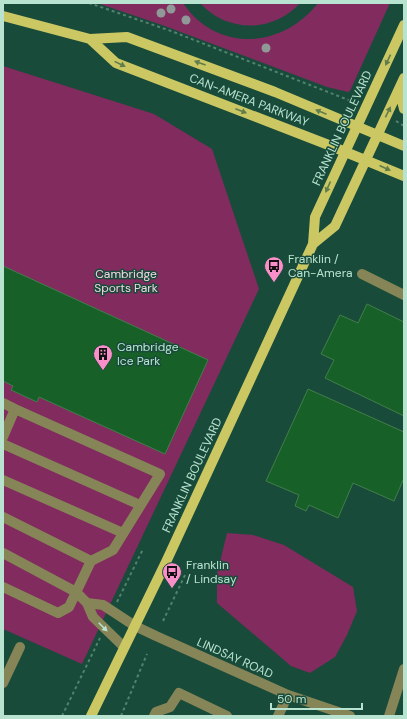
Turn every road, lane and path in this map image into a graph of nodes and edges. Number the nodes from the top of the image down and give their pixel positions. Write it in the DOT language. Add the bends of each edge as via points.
graph roads {
  1 [pos="89,3"];
  2 [pos="3,16"];
  3 [pos="404,25"];
  4 [pos="90,39"];
  5 [pos="404,78"];
  6 [pos="399,89"];
  7 [pos="351,101"];
  8 [pos="404,109"];
  9 [pos="394,120"];
  10 [pos="357,126"];
  11 [pos="404,126"];
  12 [pos="378,135"];
  13 [pos="404,146"];
  14 [pos="345,152"];
  15 [pos="366,160"];
  16 [pos="404,176"];
  17 [pos="313,244"];
  18 [pos="362,274"];
  19 [pos="404,295"];
  20 [pos="3,403"];
  21 [pos="15,409"];
  22 [pos="3,437"];
  23 [pos="3,444"];
  24 [pos="3,480"];
  25 [pos="140,505"];
  26 [pos="3,517"];
  27 [pos="123,532"];
  28 [pos="3,553"];
  29 [pos="90,561"];
  30 [pos="186,573"];
  31 [pos="3,587"];
  32 [pos="76,592"];
  33 [pos="87,603"];
  34 [pos="163,621"];
  35 [pos="135,626"];
  36 [pos="20,647"];
  37 [pos="124,647"];
  38 [pos="147,654"];
  39 [pos="404,669"];
  40 [pos="3,683"];
  41 [pos="288,695"];
  42 [pos="91,716"];
  43 [pos="121,716"];
  44 [pos="154,716"];
  45 [pos="227,716"];
  46 [pos="278,716"];
  47 [pos="350,716"];
  48 [pos="388,716"];
  1 -- 7 [label="path" via="171,30"];
  2 -- 4 [label="main road, CAN-AMERA PARKWAY"];
  3 -- 10 [label="main road, FRANKLIN BOULEVARD, one-way"];
  10 -- 4 [label="main road, CAN-AMERA PARKWAY, one-way" via="213,68 127,37"];
  4 -- 14 [label="main road, CAN-AMERA PARKWAY, one-way" via="116,63"];
  5 -- 6 [label="main road, FRANKLIN BOULEVARD"];
  6 -- 8 [label="main road"];
  12 -- 6 [label="main road, FRANKLIN BOULEVARD, one-way"];
  9 -- 11 [label="path"];
  10 -- 12 [label="main road, CAN-AMERA PARKWAY"];
  10 -- 14 [label="main road, FRANKLIN BOULEVARD"];
  12 -- 13 [label="main road, CAN-AMERA PARKWAY"];
  12 -- 15 [label="main road, FRANKLIN BOULEVARD"];
  14 -- 15 [label="main road, CAN-AMERA PARKWAY"];
  14 -- 17 [label="main road, FRANKLIN BOULEVARD, one-way" via="315,217"];
  15 -- 16 [label="main road, CAN-AMERA PARKWAY, one-way"];
  15 -- 17 [label="main road, FRANKLIN BOULEVARD" via="336,226"];
  17 -- 35 [label="main road, FRANKLIN BOULEVARD"];
  18 -- 19 [label="street"];
  20 -- 21 [label="street"];
  21 -- 22 [label="street"];
  21 -- 25 [label="street" via="160,474"];
  23 -- 25 [label="street"];
  24 -- 27 [label="street"];
  25 -- 27 [label="street"];
  26 -- 29 [label="street"];
  27 -- 29 [label="street" via="113,550"];
  28 -- 32 [label="street"];
  29 -- 32 [label="street"];
  30 -- 34 [label="path"];
  31 -- 32 [label="street" via="58,613 69,607"];
  32 -- 33 [label="street"];
  33 -- 35 [label="street, LINDSAY ROAD" via="103,605"];
  33 -- 37 [label="street, one-way" via="93,617"];
  35 -- 37 [label="main road, FRANKLIN BOULEVARD"];
  35 -- 41 [label="street, LINDSAY ROAD"];
  36 -- 40 [label="street"];
  37 -- 42 [label="main road, FRANKLIN BOULEVARD"];
  38 -- 43 [label="path"];
  39 -- 48 [label="street"];
  41 -- 46 [label="street"];
  41 -- 47 [label="street, LINDSAY ROAD"];
  44 -- 45 [label="street" via="156,712 170,707 179,692"];
}
